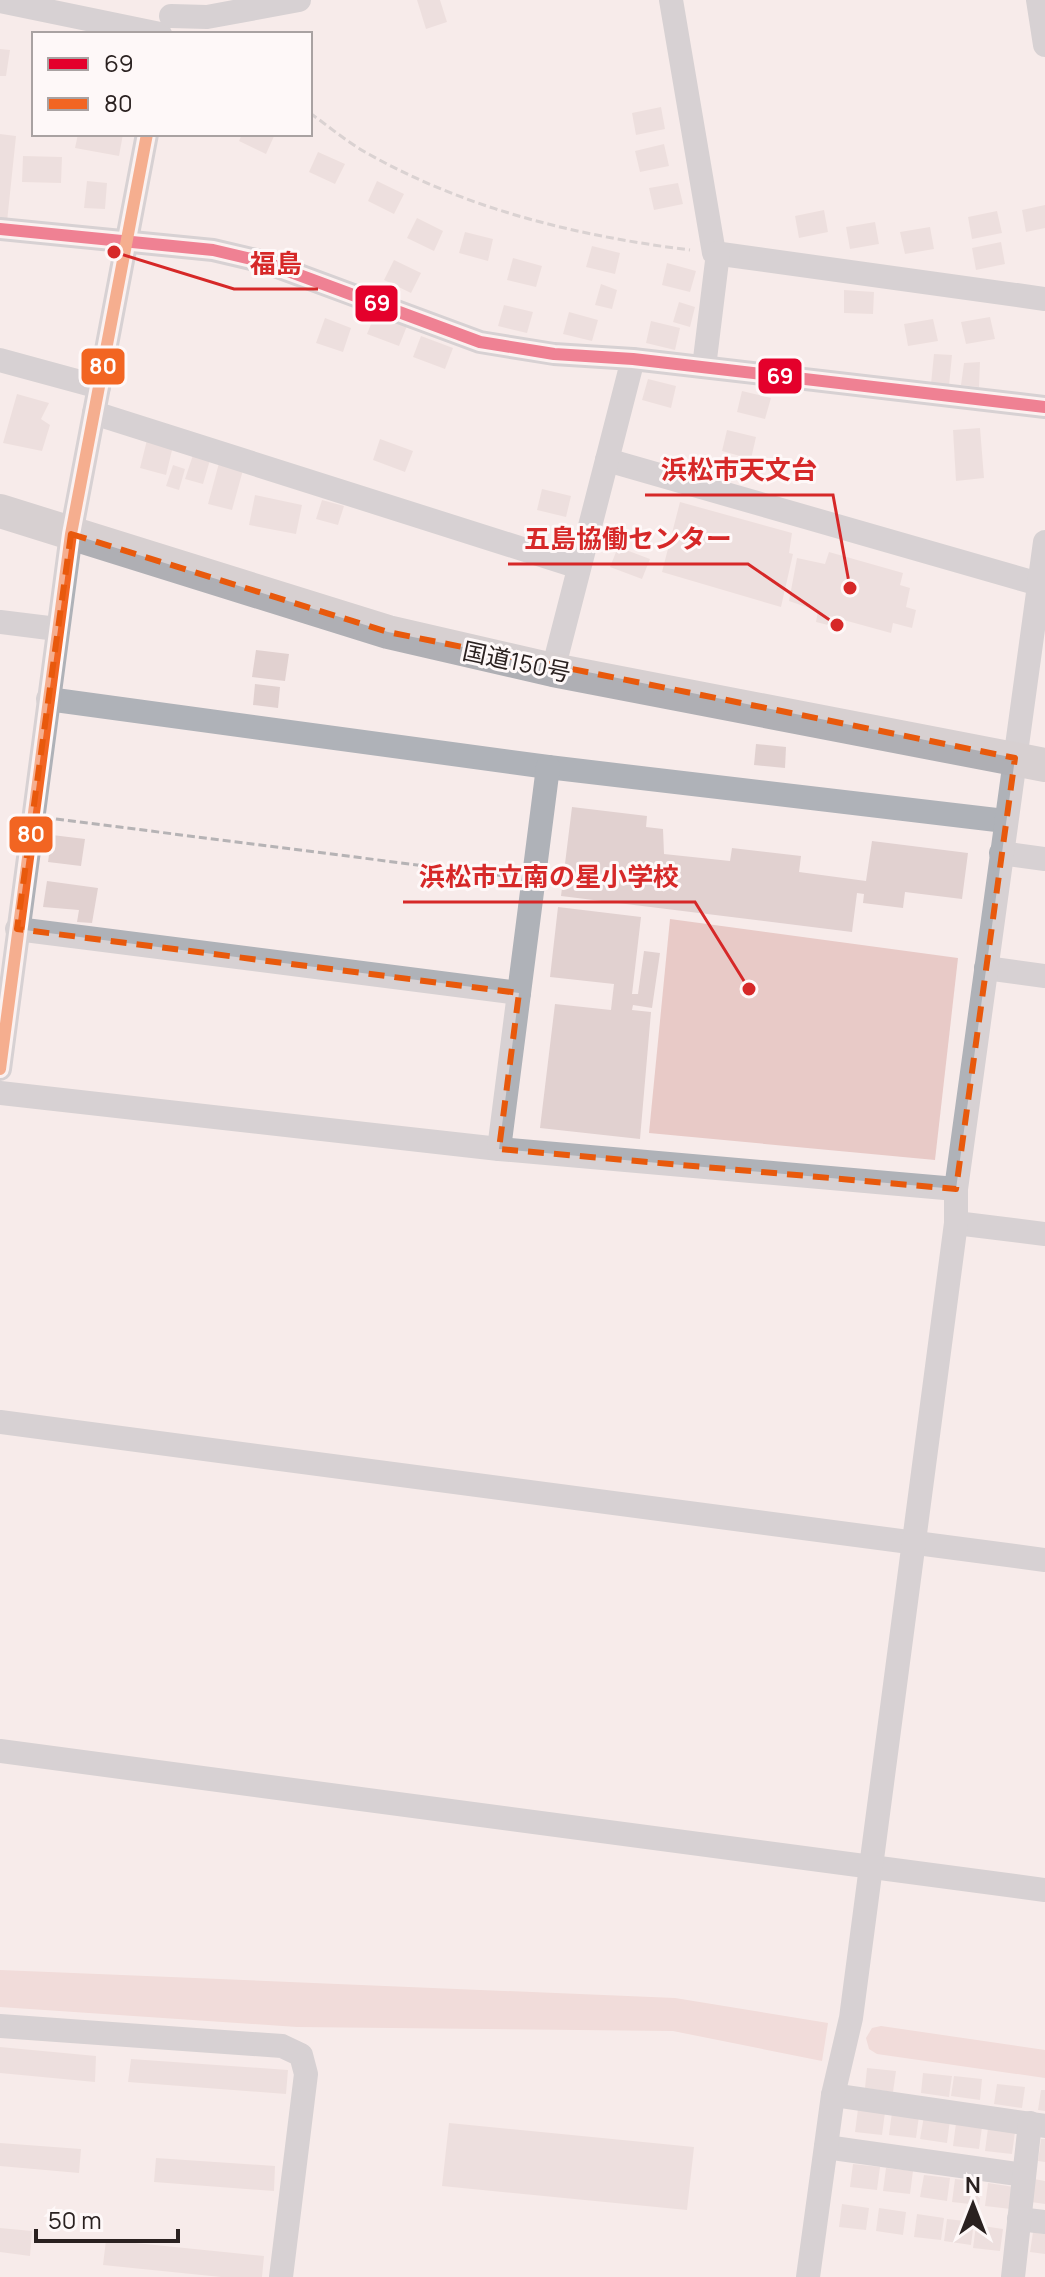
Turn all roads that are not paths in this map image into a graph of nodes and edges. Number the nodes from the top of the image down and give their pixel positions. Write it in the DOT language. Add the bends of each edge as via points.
graph roads {
  1 [pos="299,0"];
  2 [pos="671,0"];
  3 [pos="1038,0"];
  4 [pos="0,1"];
  5 [pos="168,21"];
  6 [pos="1045,45"];
  7 [pos="147,136"];
  8 [pos="0,229"];
  9 [pos="127,242"];
  10 [pos="716,253"];
  11 [pos="1045,299"];
  12 [pos="633,359"];
  13 [pos="0,360"];
  14 [pos="704,367"];
  15 [pos="99,387"];
  16 [pos="1045,407"];
  17 [pos="94,413"];
  18 [pos="607,460"];
  19 [pos="0,511"];
  20 [pos="71,534"];
  21 [pos="1045,542"];
  22 [pos="579,567"];
  23 [pos="1039,584"];
  24 [pos="0,622"];
  25 [pos="57,629"];
  26 [pos="553,670"];
  27 [pos="48,699"];
  28 [pos="1030,762"];
  29 [pos="548,767"];
  30 [pos="1005,821"];
  31 [pos="1001,853"];
  32 [pos="1045,859"];
  33 [pos="17,929"];
  34 [pos="7,953"];
  35 [pos="986,968"];
  36 [pos="1045,976"];
  37 [pos="519,993"];
  38 [pos="0,1069"];
  39 [pos="0,1093"];
  40 [pos="499,1149"];
  41 [pos="956,1189"];
  42 [pos="956,1223"];
  43 [pos="1045,1234"];
  44 [pos="0,1422"];
  45 [pos="911,1542"];
  46 [pos="1045,1560"];
  47 [pos="0,1751"];
  48 [pos="869,1867"];
  49 [pos="1045,1890"];
  50 [pos="0,2026"];
  51 [pos="833,2095"];
  52 [pos="1038,2124"];
  53 [pos="826,2147"];
  54 [pos="1024,2175"];
  55 [pos="1019,2219"];
  56 [pos="1045,2222"];
  57 [pos="281,2277"];
  58 [pos="808,2277"];
  59 [pos="1013,2277"];
  1 -- 5 [label="street"];
  2 -- 10 [label="street"];
  3 -- 6 [label="street"];
  4 -- 5 [label="street"];
  7 -- 9 [label="street"];
  8 -- 9 [label="street"];
  9 -- 12 [label="street" via="213,250 264,262 480,342"];
  9 -- 15 [label="street"];
  10 -- 11 [label="street"];
  10 -- 14 [label="street"];
  12 -- 14 [label="street"];
  12 -- 18 [label="street"];
  13 -- 15 [label="street"];
  14 -- 16 [label="street"];
  15 -- 17 [label="street"];
  17 -- 20 [label="street"];
  17 -- 22 [label="street"];
  18 -- 22 [label="street"];
  18 -- 23 [label="street"];
  19 -- 20 [label="highway, 国道150号"];
  20 -- 25 [label="street"];
  20 -- 26 [label="highway, 国道150号" via="388,632"];
  21 -- 23 [label="street"];
  22 -- 26 [label="street"];
  23 -- 28 [label="street"];
  24 -- 25 [label="street"];
  25 -- 27 [label="street"];
  26 -- 28 [label="highway, 国道150号"];
  27 -- 29 [label="street"];
  27 -- 33 [label="street"];
  28 -- 30 [label="street"];
  29 -- 30 [label="street"];
  29 -- 37 [label="street"];
  30 -- 31 [label="street"];
  31 -- 32 [label="street"];
  31 -- 35 [label="street"];
  33 -- 34 [label="street"];
  33 -- 37 [label="street"];
  34 -- 38 [label="street"];
  35 -- 36 [label="street"];
  35 -- 41 [label="street"];
  37 -- 40 [label="street"];
  39 -- 40 [label="street"];
  40 -- 41 [label="street"];
  41 -- 42 [label="street"];
  42 -- 43 [label="street"];
  42 -- 45 [label="street"];
  44 -- 45 [label="street"];
  45 -- 46 [label="street"];
  45 -- 48 [label="street"];
  47 -- 48 [label="street"];
  48 -- 49 [label="street"];
  48 -- 51 [label="street" via="851,2018"];
  50 -- 57 [label="street" via="282,2046 301,2055 306,2074"];
  51 -- 52 [label="street"];
  51 -- 53 [label="street"];
  52 -- 54 [label="street"];
  53 -- 54 [label="street"];
  53 -- 58 [label="street"];
  54 -- 55 [label="street"];
  55 -- 56 [label="street"];
  55 -- 59 [label="street"];
}
